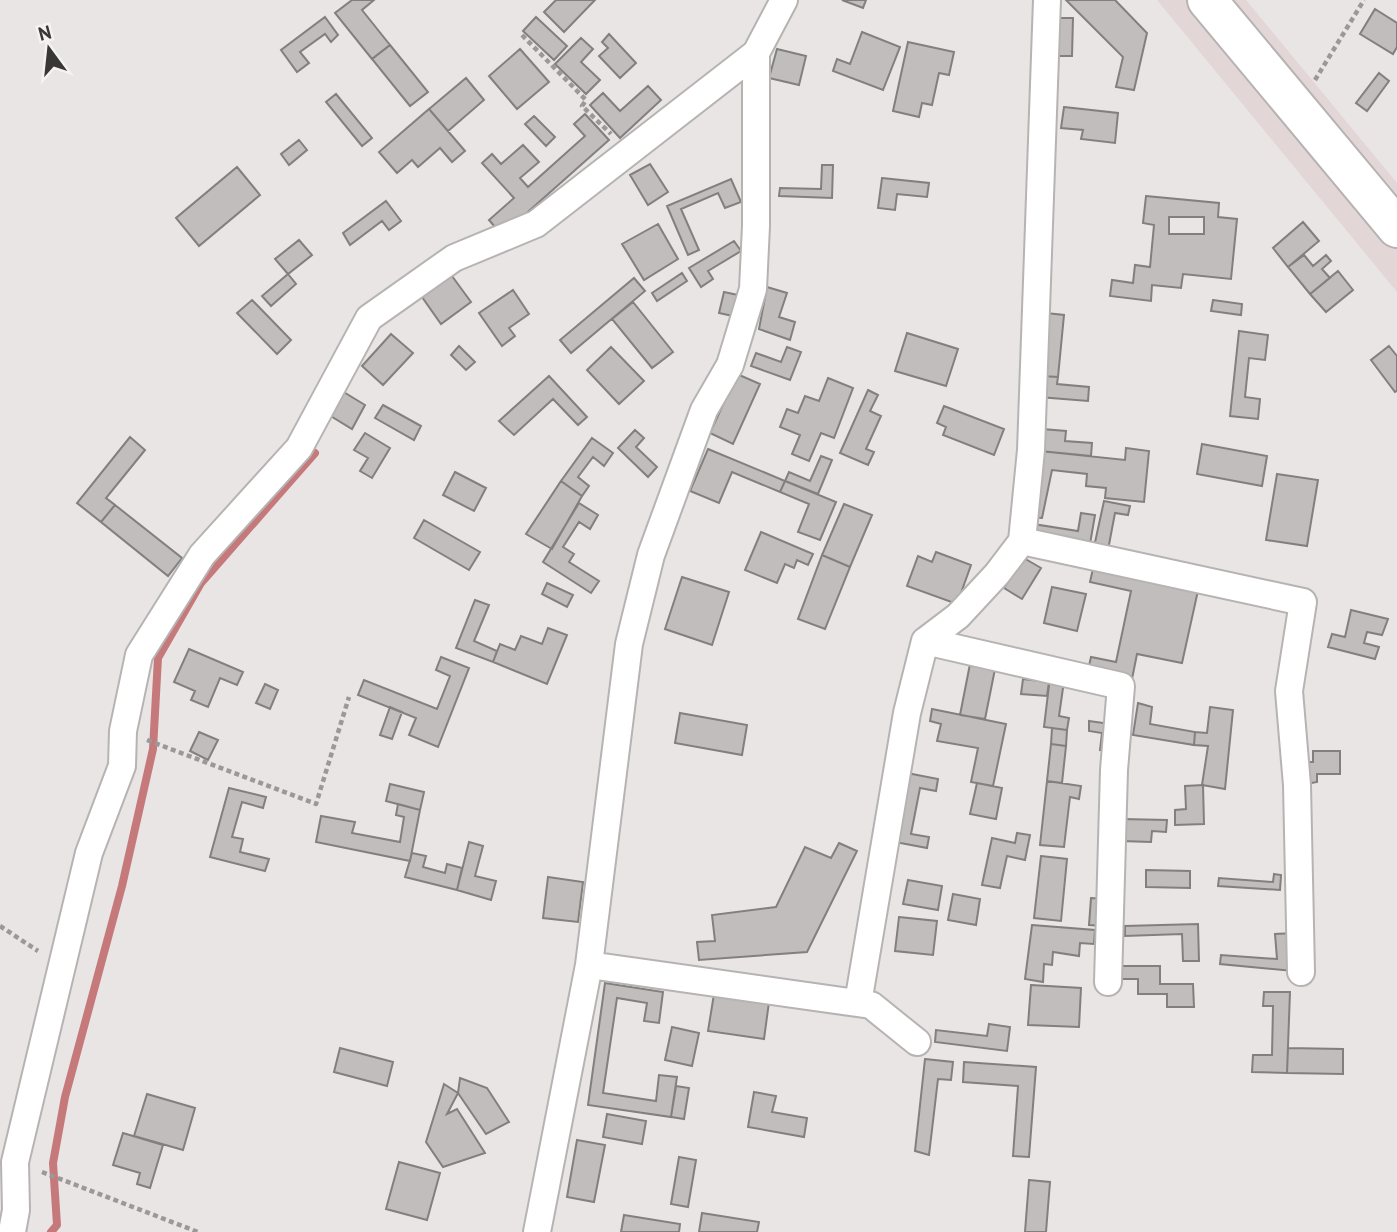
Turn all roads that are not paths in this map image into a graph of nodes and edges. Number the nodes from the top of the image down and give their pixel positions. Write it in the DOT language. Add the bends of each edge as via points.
graph roads {
  1 [pos="784,0"];
  2 [pos="1047,0"];
  3 [pos="1207,0"];
  4 [pos="756,53"];
  5 [pos="1397,228"];
  6 [pos="1022,541"];
  7 [pos="925,641"];
  8 [pos="589,965"];
  9 [pos="1301,972"];
  10 [pos="1108,982"];
  11 [pos="858,1003"];
  12 [pos="917,1042"];
  13 [pos="12,1232"];
  14 [pos="537,1232"];
  1 -- 4 [label="street"];
  2 -- 6 [label="street" via="1031,450"];
  3 -- 5 [label="highway"];
  4 -- 8 [label="street" via="752,289 730,365 704,411 651,555 629,644"];
  4 -- 13 [label="street" via="536,223 454,258 369,318 299,448 202,555 139,655 123,732 122,766 89,853 15,1162"];
  6 -- 7 [label="street" via="958,616"];
  6 -- 9 [label="street" via="1303,602 1289,691 1297,785"];
  7 -- 10 [label="street" via="1121,686"];
  7 -- 11 [label="street" via="907,713"];
  8 -- 11 [label="street"];
  8 -- 14 [label="street"];
  11 -- 12 [label="street" via="871,1005"];
}
